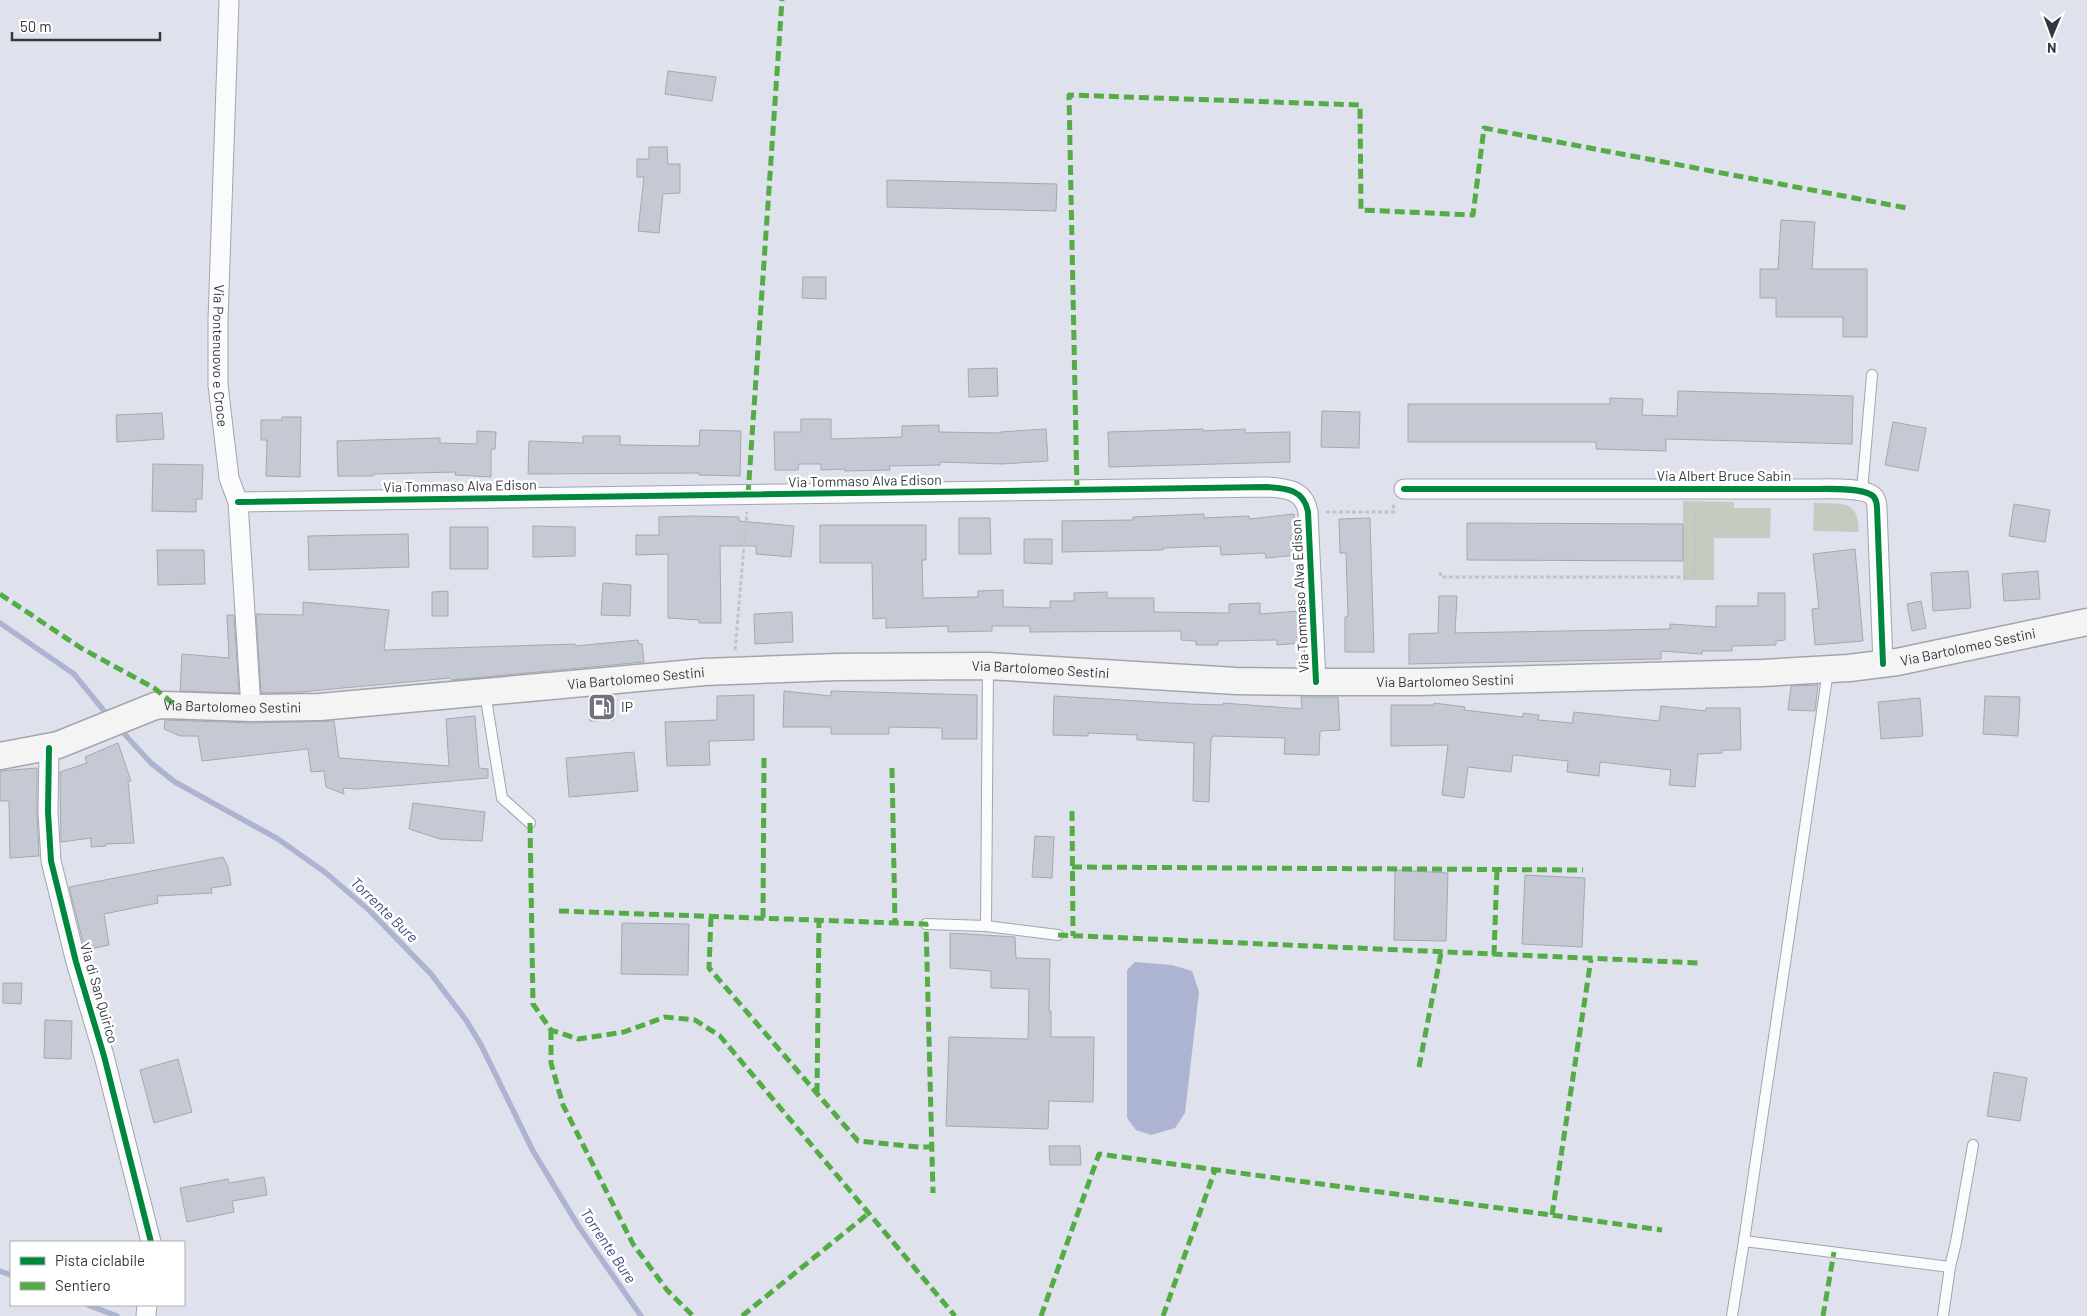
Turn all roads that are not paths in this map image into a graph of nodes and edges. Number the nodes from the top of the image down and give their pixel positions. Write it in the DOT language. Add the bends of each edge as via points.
graph roads {
  1 [pos="229,0"];
  2 [pos="1872,375"];
  3 [pos="1404,488"];
  4 [pos="1862,491"];
  5 [pos="238,502"];
  6 [pos="2087,622"];
  7 [pos="1883,664"];
  8 [pos="988,666"];
  9 [pos="1828,670"];
  10 [pos="1316,682"];
  11 [pos="485,692"];
  12 [pos="252,708"];
  13 [pos="48,748"];
  14 [pos="0,756"];
  15 [pos="530,824"];
  16 [pos="926,924"];
  17 [pos="986,926"];
  18 [pos="1058,935"];
  19 [pos="1973,1145"];
  20 [pos="151,1241"];
  21 [pos="1744,1241"];
  22 [pos="1950,1267"];
  23 [pos="1732,1316"];
  24 [pos="1943,1316"];
  1 -- 5 [label="street, Via Pontenuovo e Croce" via="218,385 229,478"];
  2 -- 4 [label="lane"];
  3 -- 4 [label="street, Via Albert Bruce Sabin"];
  4 -- 7 [label="street" via="1874,496 1877,508"];
  5 -- 10 [label="street, Via Tommaso Alva Edison" via="1277,488 1301,495 1308,512"];
  5 -- 12 [label="street, Via Pontenuovo e Croce"];
  6 -- 7 [label="main road, Via Bartolomeo Sestini"];
  7 -- 9 [label="main road, Via Bartolomeo Sestini"];
  8 -- 10 [label="main road, Via Bartolomeo Sestini" via="1236,681"];
  8 -- 11 [label="main road, Via Bartolomeo Sestini" via="733,671"];
  8 -- 17 [label="lane"];
  9 -- 10 [label="main road, Via Bartolomeo Sestini"];
  9 -- 21 [label="lane"];
  11 -- 12 [label="main road, Via Bartolomeo Sestini" via="339,706"];
  11 -- 15 [label="lane" via="502,798"];
  12 -- 13 [label="main road, Via Bartolomeo Sestini" via="155,706"];
  13 -- 14 [label="main road, Via Bartolomeo Sestini"];
  13 -- 20 [label="street, Via di San Quirico" via="51,861"];
  16 -- 17 [label="lane"];
  17 -- 18 [label="lane"];
  19 -- 22 [label="lane"];
  21 -- 22 [label="lane"];
  21 -- 23 [label="lane"];
  22 -- 24 [label="lane"];
}
